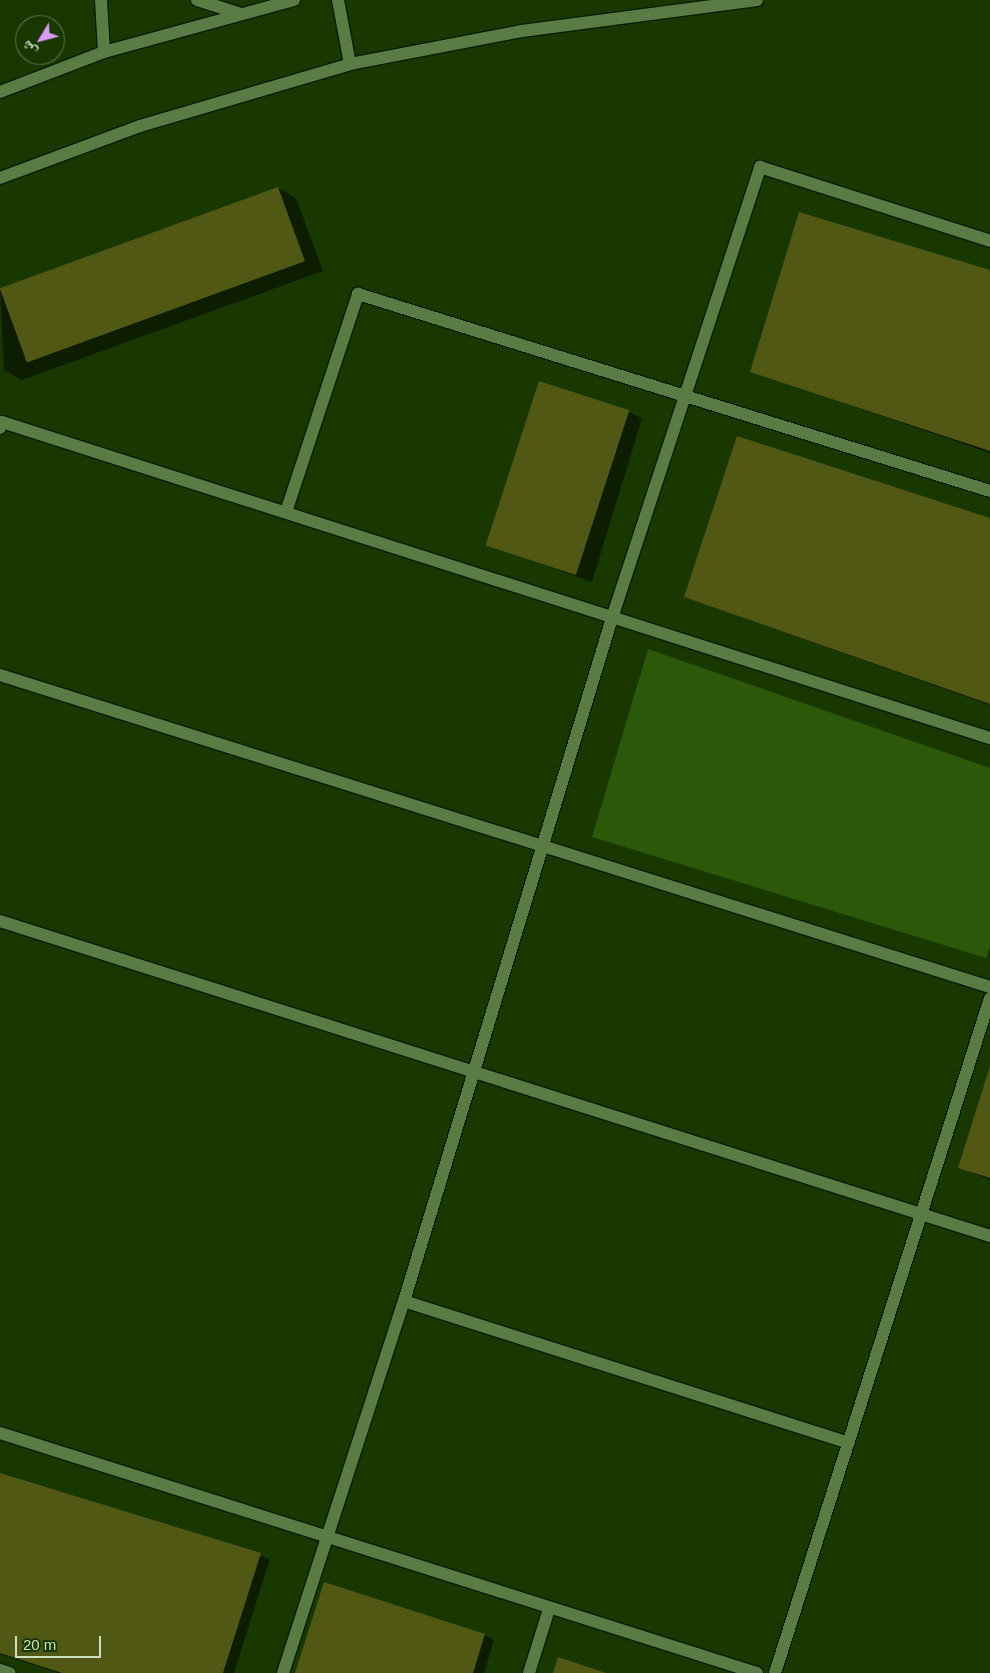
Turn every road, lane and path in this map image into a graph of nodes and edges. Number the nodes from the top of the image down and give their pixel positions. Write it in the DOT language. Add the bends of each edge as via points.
graph roads {
  1 [pos="101,0"];
  2 [pos="197,0"];
  3 [pos="294,0"];
  4 [pos="338,0"];
  5 [pos="756,0"];
  6 [pos="238,14"];
  7 [pos="104,52"];
  8 [pos="350,64"];
  9 [pos="0,92"];
  10 [pos="0,178"];
  11 [pos="990,241"];
  12 [pos="688,393"];
  13 [pos="0,428"];
  14 [pos="990,491"];
  15 [pos="286,512"];
  16 [pos="612,618"];
  17 [pos="0,675"];
  18 [pos="990,738"];
  19 [pos="544,844"];
  20 [pos="0,921"];
  21 [pos="990,987"];
  22 [pos="990,998"];
  23 [pos="474,1071"];
  24 [pos="923,1213"];
  25 [pos="990,1236"];
  26 [pos="404,1301"];
  27 [pos="0,1433"];
  28 [pos="849,1443"];
  29 [pos="325,1535"];
  30 [pos="549,1609"];
  31 [pos="0,1670"];
  32 [pos="10,1673"];
  33 [pos="283,1673"];
  34 [pos="529,1673"];
  35 [pos="757,1673"];
  36 [pos="775,1673"];
  1 -- 7 [label="street"];
  2 -- 6 [label="street"];
  3 -- 6 [label="street"];
  4 -- 8 [label="street"];
  5 -- 8 [label="street" via="522,32"];
  6 -- 7 [label="street"];
  7 -- 9 [label="street"];
  8 -- 10 [label="street" via="140,126"];
  11 -- 12 [label="street" via="760,167"];
  12 -- 14 [label="street"];
  12 -- 15 [label="street" via="358,294"];
  12 -- 16 [label="street"];
  13 -- 15 [label="street" via="2,422"];
  15 -- 16 [label="street"];
  16 -- 18 [label="street"];
  16 -- 19 [label="street"];
  17 -- 19 [label="street"];
  19 -- 21 [label="street"];
  19 -- 23 [label="street"];
  20 -- 23 [label="street"];
  22 -- 24 [label="street"];
  23 -- 24 [label="street"];
  23 -- 26 [label="street"];
  24 -- 25 [label="street"];
  24 -- 28 [label="street"];
  26 -- 28 [label="street"];
  26 -- 29 [label="street"];
  27 -- 29 [label="street"];
  28 -- 36 [label="street"];
  29 -- 30 [label="street"];
  29 -- 33 [label="street"];
  30 -- 34 [label="street"];
  30 -- 35 [label="street"];
  31 -- 32 [label="street"];
}
